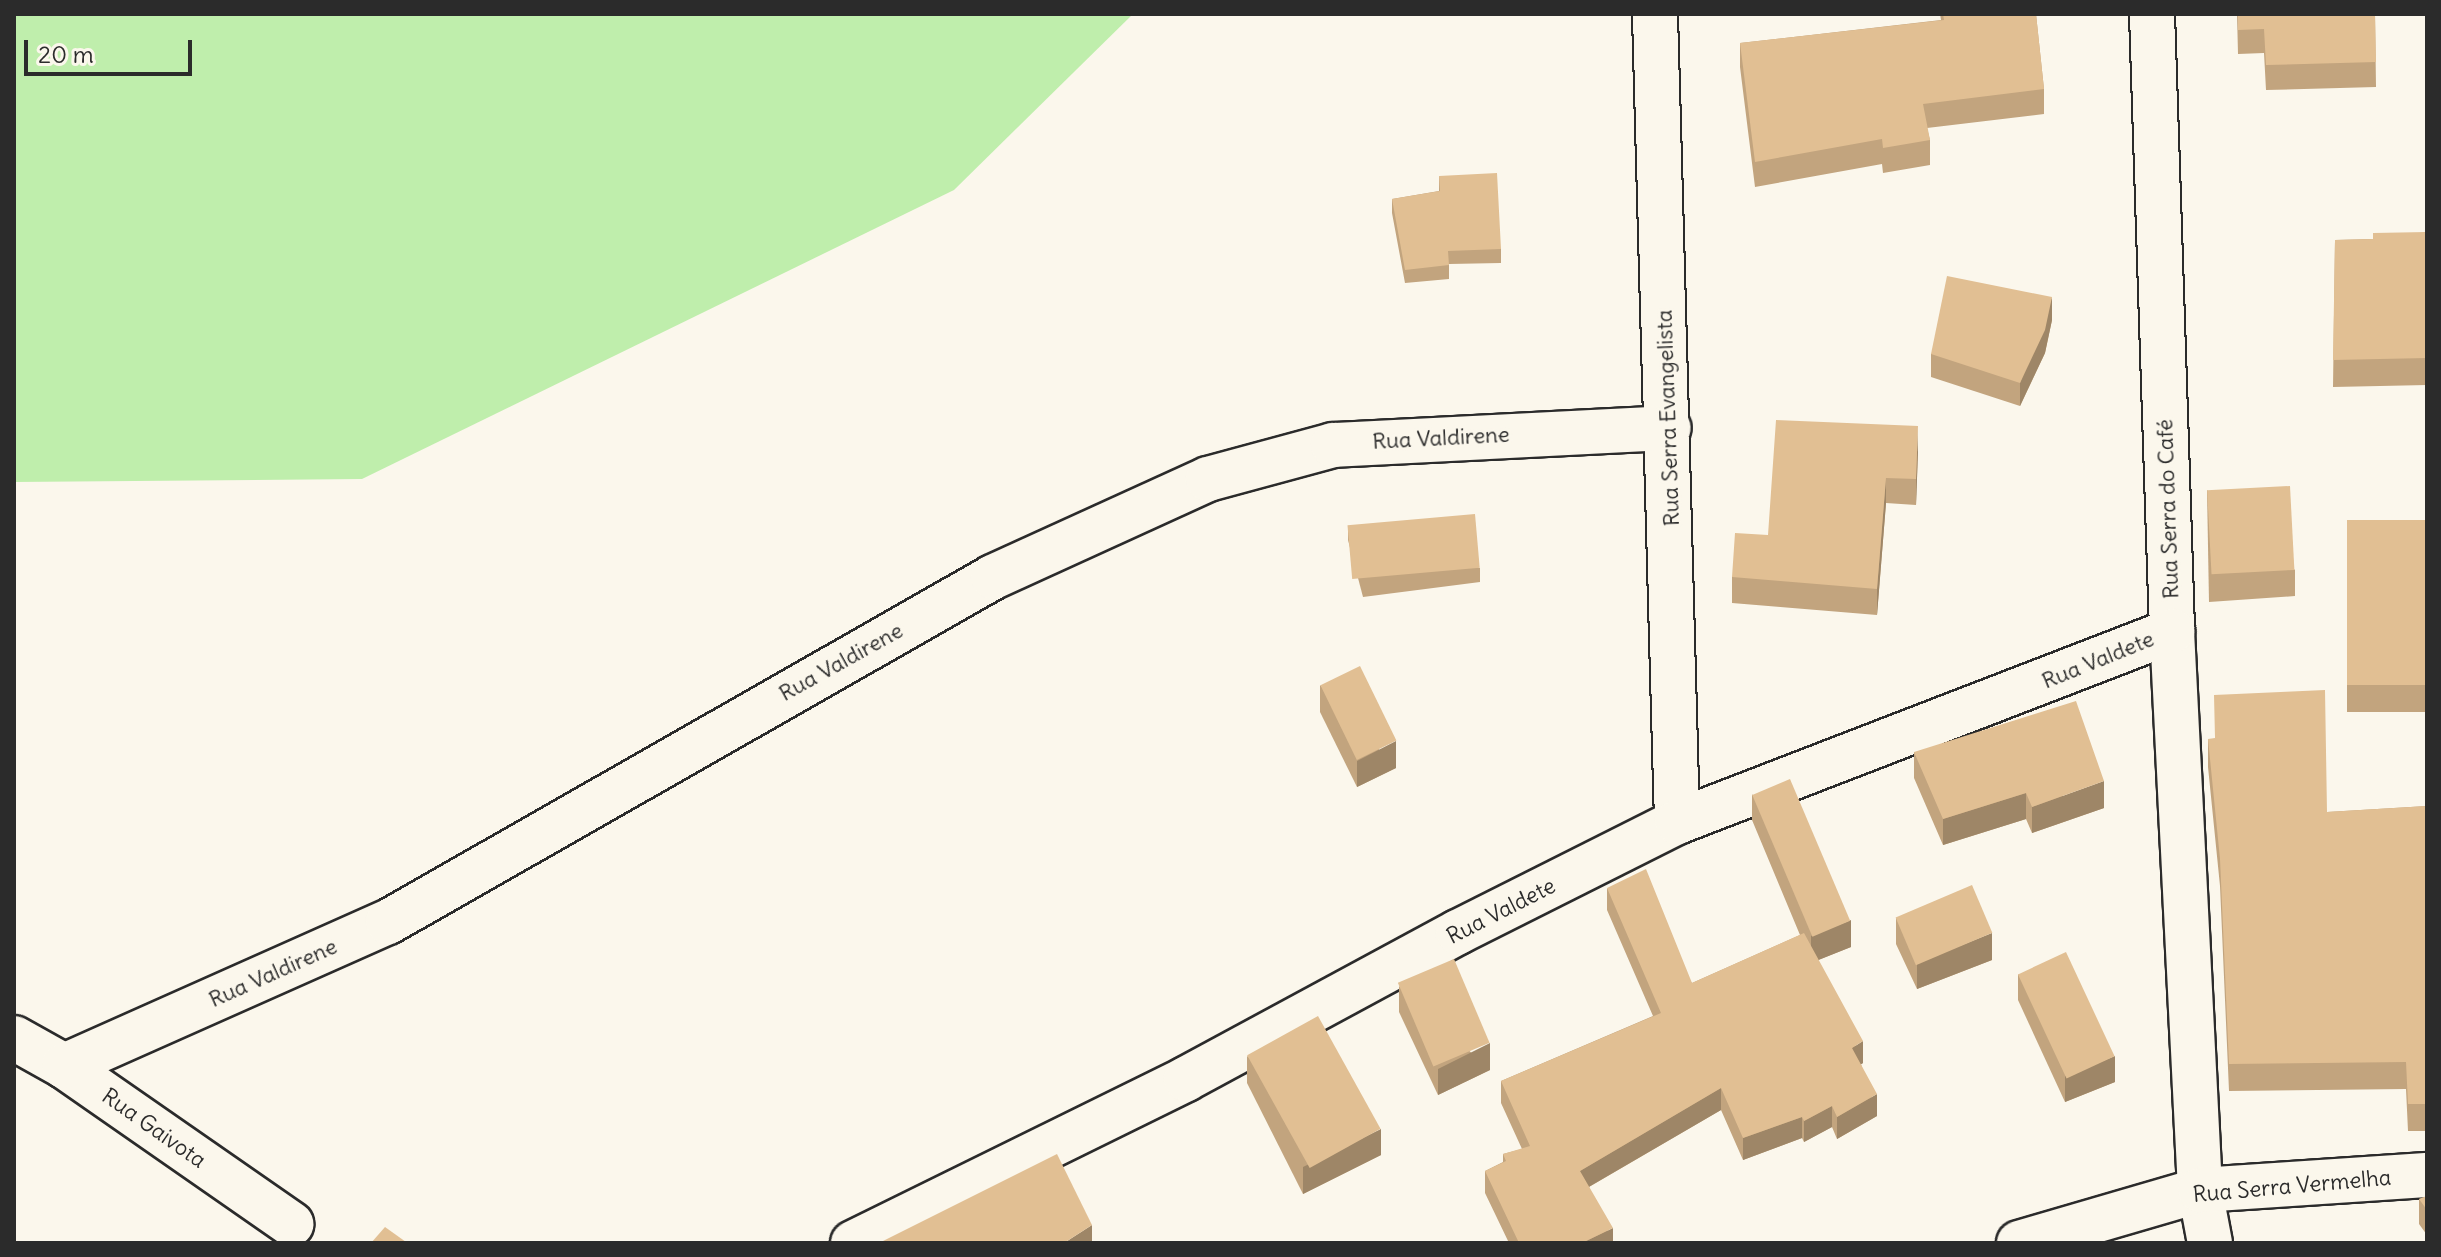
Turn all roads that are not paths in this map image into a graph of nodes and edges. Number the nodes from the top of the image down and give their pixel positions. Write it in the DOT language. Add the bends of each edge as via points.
graph roads {
  1 [pos="1655,14"];
  2 [pos="2152,14"];
  3 [pos="1669,428"];
  4 [pos="2172,631"];
  5 [pos="1677,822"];
  6 [pos="14,1038"];
  7 [pos="64,1066"];
  8 [pos="2427,1175"];
  9 [pos="2200,1190"];
  10 [pos="291,1224"];
  11 [pos="853,1243"];
  12 [pos="2019,1243"];
  13 [pos="2210,1243"];
  1 -- 3 [label="street, Rua Serra Evangelista"];
  2 -- 4 [label="street, Rua Serra do Café"];
  3 -- 5 [label="street, Rua Serra Evangelista"];
  3 -- 7 [label="street, Rua Valdirene" via="1333,445 1208,479 993,577 388,922"];
  4 -- 5 [label="street, Rua Valdete"];
  4 -- 9 [label="street, Rua Serra do Café"];
  5 -- 11 [label="street, Rua Valdete" via="1458,932 1186,1079"];
  6 -- 7 [label="street, Rua Gaivota"];
  7 -- 10 [label="street, Rua Gaivota"];
  8 -- 9 [label="street, Rua Serra Vermelha"];
  9 -- 12 [label="street, Rua Serra Vermelha"];
  9 -- 13 [label="street, Rua Serra do Café"];
}
